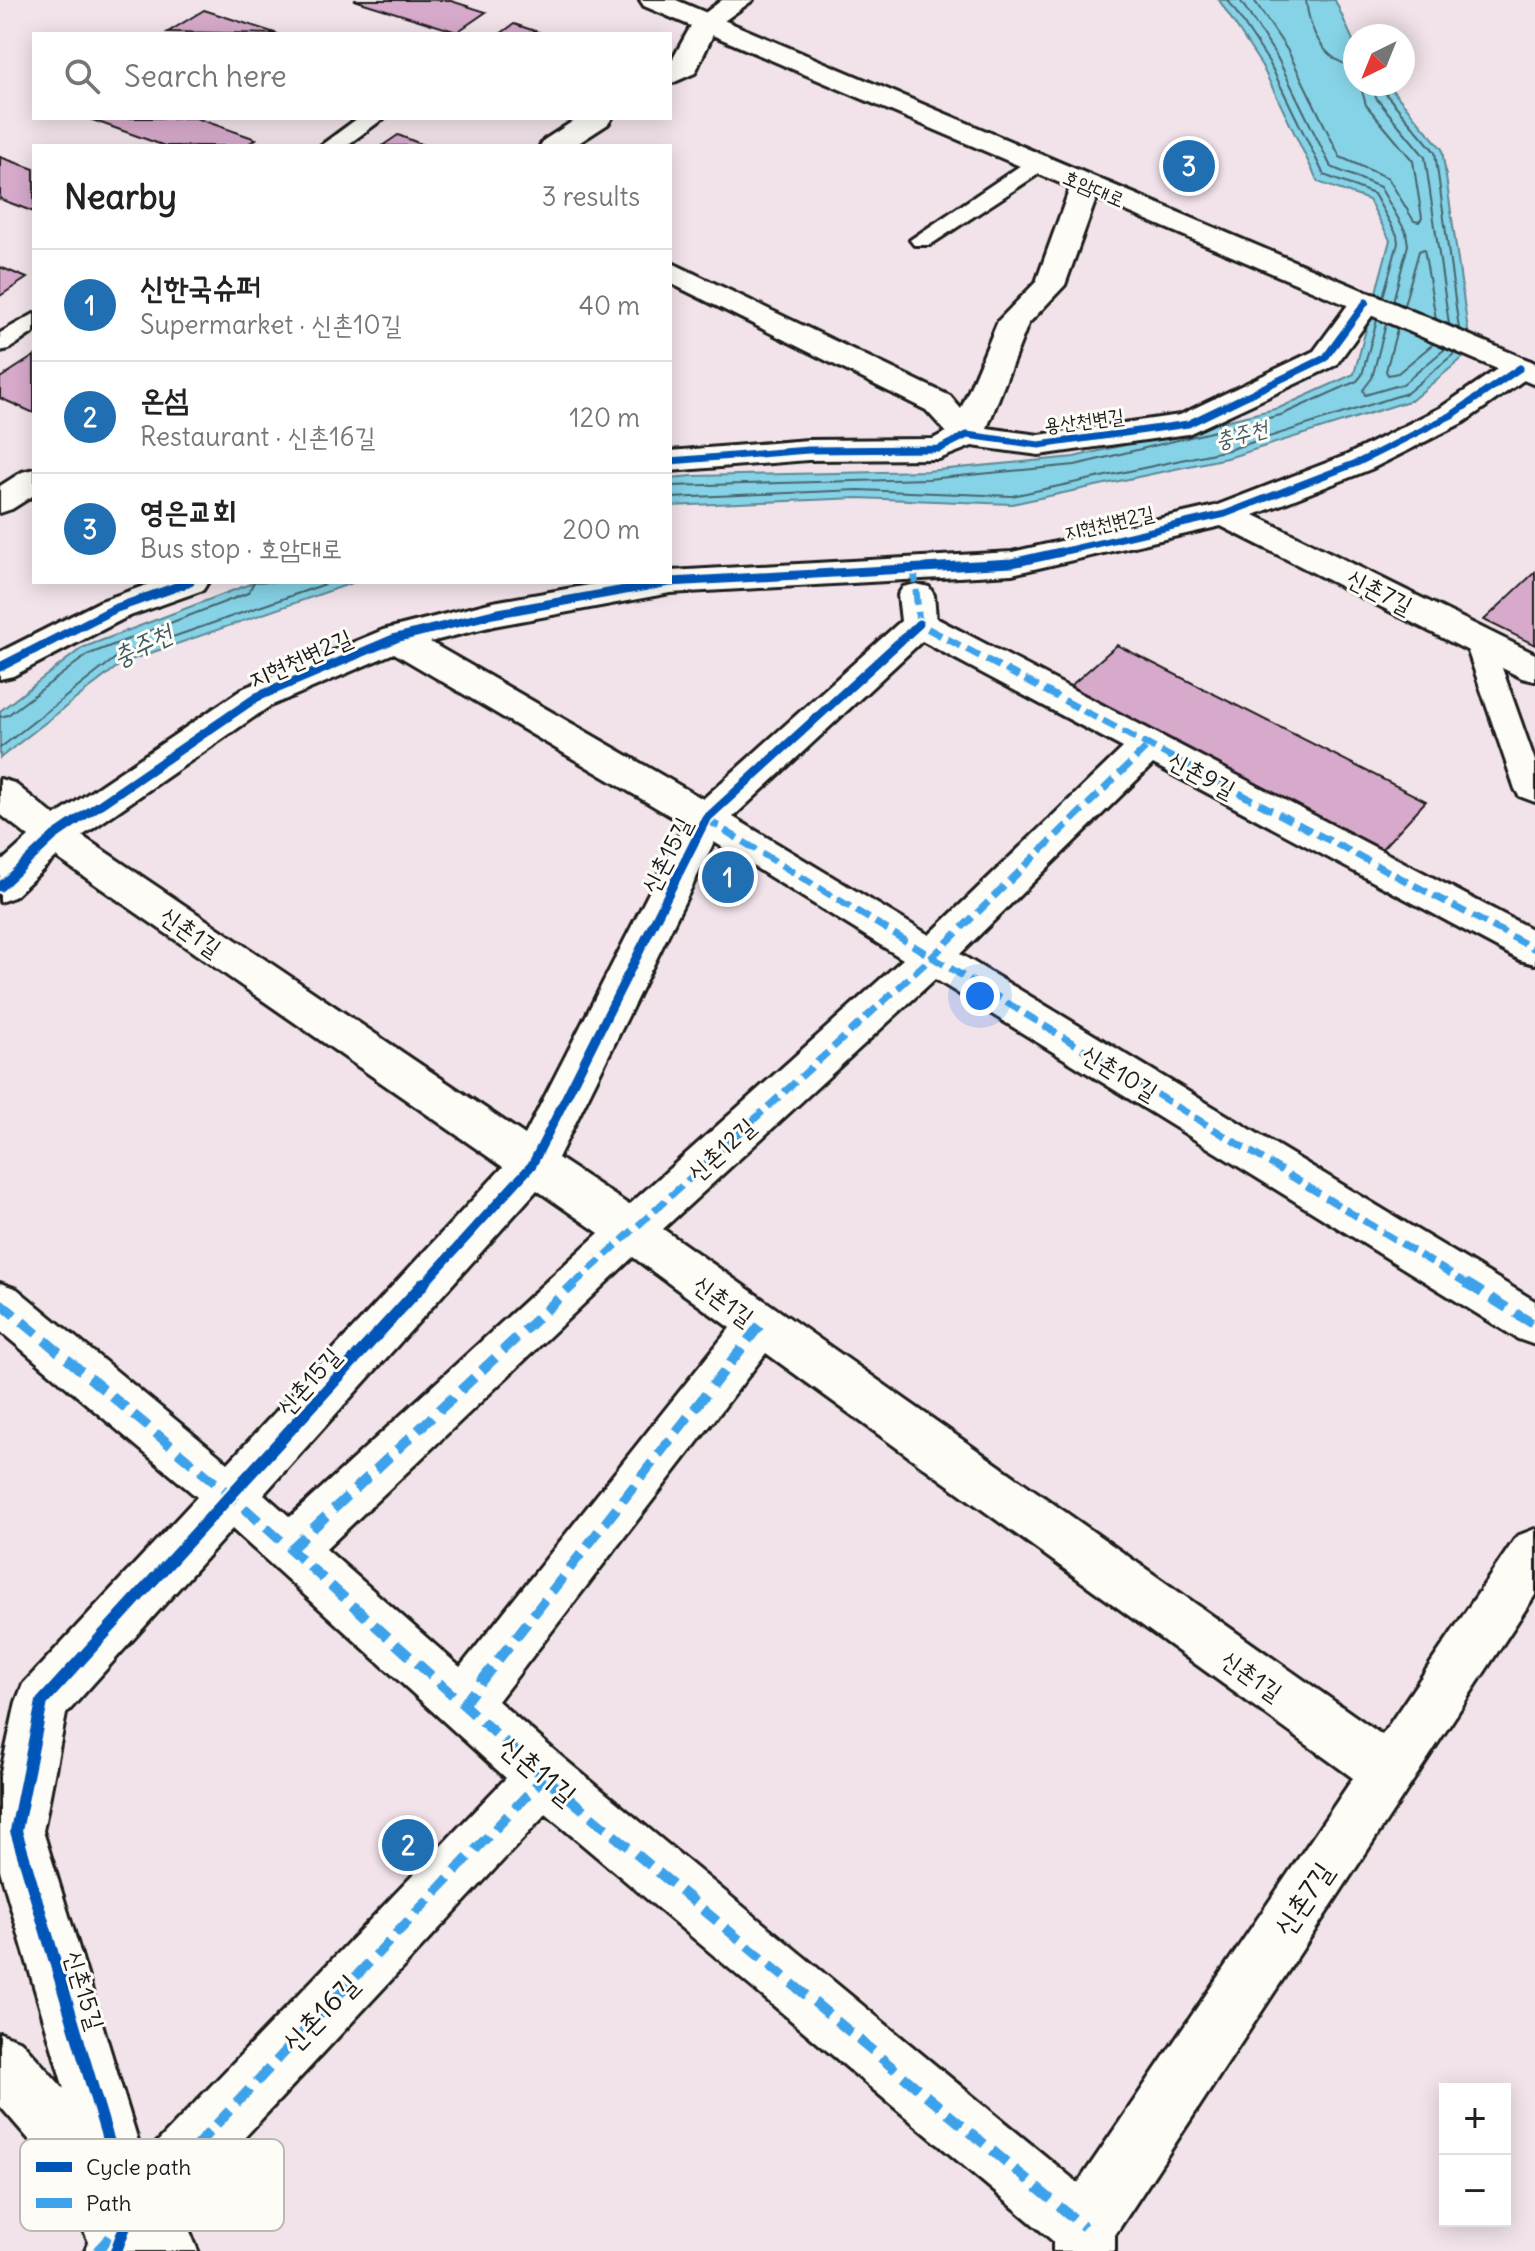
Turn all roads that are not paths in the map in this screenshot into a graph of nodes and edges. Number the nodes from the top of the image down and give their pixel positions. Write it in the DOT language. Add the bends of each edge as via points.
graph roads {
  1 [pos="653,0"];
  2 [pos="740,0"];
  3 [pos="706,22"];
  4 [pos="672,75"];
  5 [pos="370,120"];
  6 [pos="594,120"];
  7 [pos="334,144"];
  8 [pos="557,144"];
  9 [pos="1038,164"];
  10 [pos="1086,185"];
  11 [pos="922,240"];
  12 [pos="672,272"];
  13 [pos="1366,302"];
  14 [pos="32,322"];
  15 [pos="0,344"];
  16 [pos="1528,372"];
  17 [pos="967,435"];
  18 [pos="672,461"];
  19 [pos="32,480"];
  20 [pos="0,502"];
  21 [pos="1225,514"];
  22 [pos="914,568"];
  23 [pos="672,582"];
  24 [pos="184,584"];
  25 [pos="658,584"];
  26 [pos="919,624"];
  27 [pos="396,638"];
  28 [pos="1478,640"];
  29 [pos="0,667"];
  30 [pos="1535,669"];
  31 [pos="1148,746"];
  32 [pos="1535,792"];
  33 [pos="0,793"];
  34 [pos="706,819"];
  35 [pos="54,836"];
  36 [pos="0,887"];
  37 [pos="1535,949"];
  38 [pos="932,957"];
  39 [pos="532,1165"];
  40 [pos="631,1231"];
  41 [pos="0,1303"];
  42 [pos="760,1325"];
  43 [pos="1535,1325"];
  44 [pos="231,1496"];
  45 [pos="291,1549"];
  46 [pos="1535,1552"];
  47 [pos="462,1706"];
  48 [pos="1388,1771"];
  49 [pos="544,1777"];
  50 [pos="0,2062"];
  51 [pos="55,2139"];
  52 [pos="100,2139"];
  53 [pos="219,2139"];
  54 [pos="1084,2239"];
  1 -- 3 [label="street, 호암대로"];
  2 -- 3 [label="street"];
  3 -- 4 [label="street" via="685,67"];
  3 -- 9 [label="street, 호암대로"];
  5 -- 7 [label="lane"];
  6 -- 8 [label="street"];
  9 -- 10 [label="street, 호암대로"];
  9 -- 11 [label="lane"];
  10 -- 13 [label="street, 호암대로"];
  10 -- 17 [label="street" via="1050,285 1014,321"];
  12 -- 17 [label="street" via="938,403"];
  13 -- 16 [label="street, 호암대로"];
  13 -- 17 [label="street, 용산천변길" via="1325,358 1188,424 1039,445"];
  14 -- 15 [label="lane"];
  16 -- 21 [label="street, 지현천변2길" via="1359,462"];
  17 -- 18 [label="street, 용산천변길" via="939,449 808,450"];
  19 -- 20 [label="street"];
  21 -- 22 [label="street, 지현천변2길" via="1012,563"];
  21 -- 28 [label="street, 신촌7길"];
  22 -- 23 [label="street, 지현천변2길"];
  22 -- 26 [label="street"];
  24 -- 29 [label="street" via="114,609"];
  25 -- 27 [label="street, 지현천변2길"];
  26 -- 31 [label="street, 신촌9길"];
  26 -- 34 [label="street, 신촌15길"];
  27 -- 34 [label="street, 신촌10길"];
  27 -- 35 [label="street, 지현천변2길" via="257,697"];
  28 -- 30 [label="street, 신촌7길"];
  28 -- 32 [label="lane"];
  31 -- 37 [label="street, 신촌9길"];
  31 -- 38 [label="street, 신촌12길"];
  33 -- 35 [label="street, 신촌1길"];
  34 -- 38 [label="street, 신촌10길"];
  34 -- 39 [label="street, 신촌15길"];
  35 -- 36 [label="street, 지현천변2길"];
  35 -- 39 [label="street, 신촌1길"];
  38 -- 40 [label="street, 신촌12길"];
  38 -- 43 [label="street, 신촌10길"];
  39 -- 40 [label="street, 신촌1길"];
  39 -- 44 [label="street, 신촌15길"];
  40 -- 42 [label="street, 신촌1길"];
  40 -- 45 [label="street, 신촌12길"];
  41 -- 44 [label="street, 신촌11길"];
  42 -- 47 [label="street"];
  42 -- 48 [label="street, 신촌1길"];
  44 -- 45 [label="street, 신촌11길"];
  44 -- 52 [label="street, 신촌15길" via="42,1702 16,1831"];
  45 -- 47 [label="street, 신촌11길"];
  46 -- 48 [label="street, 신촌7길"];
  47 -- 49 [label="street, 신촌11길"];
  48 -- 54 [label="street, 신촌7길"];
  49 -- 53 [label="street, 신촌16길"];
  49 -- 54 [label="street, 신촌11길"];
  50 -- 51 [label="street"];
}
